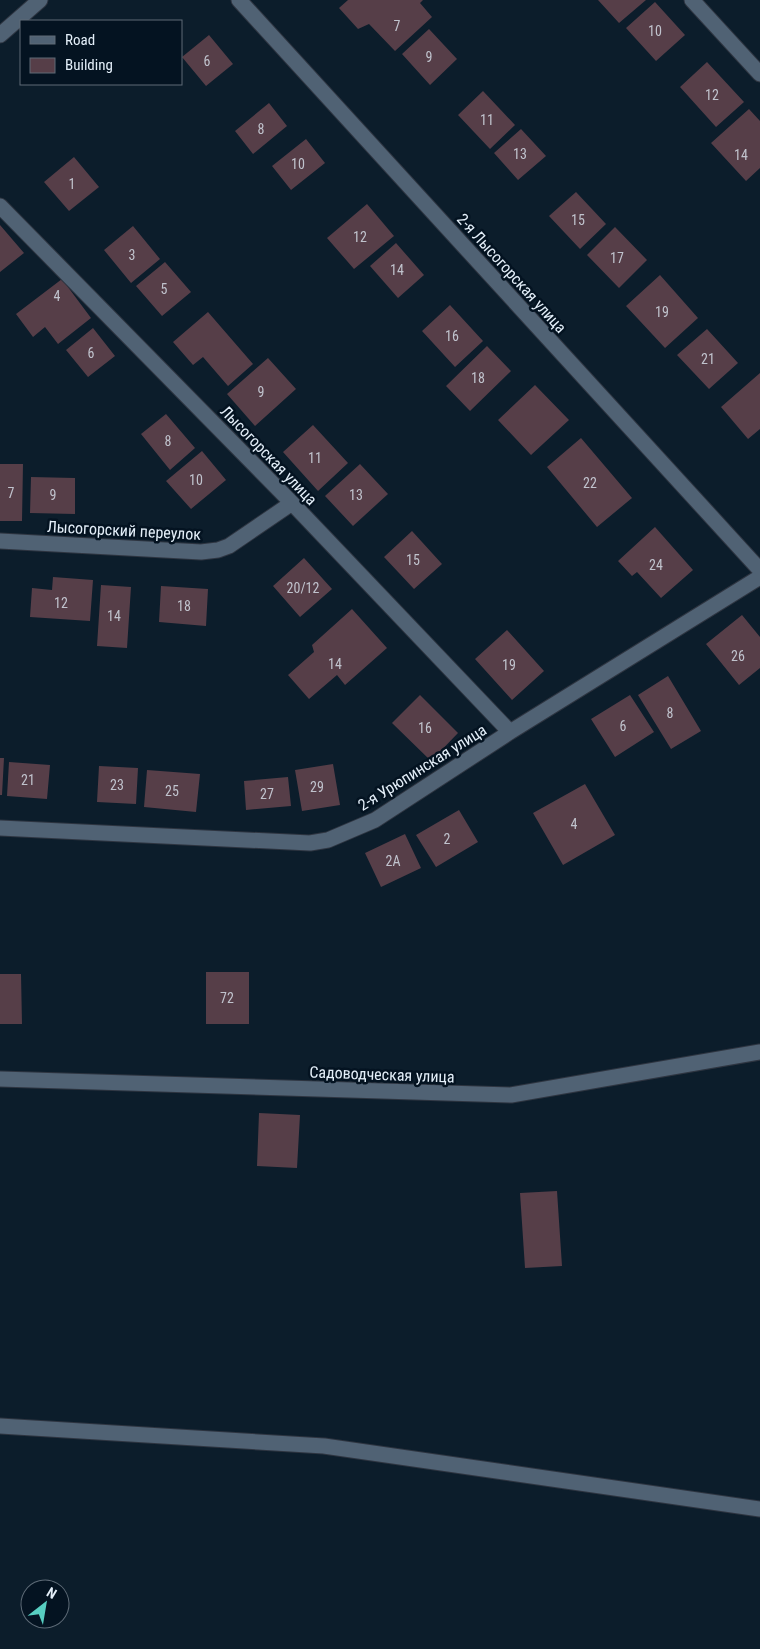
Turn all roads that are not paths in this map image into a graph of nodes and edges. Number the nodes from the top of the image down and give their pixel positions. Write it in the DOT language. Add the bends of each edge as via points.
graph roads {
  1 [pos="40,0"];
  2 [pos="239,0"];
  3 [pos="692,0"];
  4 [pos="0,35"];
  5 [pos="760,74"];
  6 [pos="0,206"];
  7 [pos="292,503"];
  8 [pos="0,541"];
  9 [pos="760,570"];
  10 [pos="760,577"];
  11 [pos="510,732"];
  12 [pos="0,828"];
  13 [pos="760,1052"];
  14 [pos="0,1079"];
  15 [pos="0,1426"];
  16 [pos="760,1509"];
  1 -- 4 [label="street"];
  2 -- 9 [label="street, 2-я Лысогорская улица"];
  3 -- 5 [label="street"];
  6 -- 7 [label="street, Лысогорская улица"];
  7 -- 8 [label="street, Лысогорский переулок" via="229,546 218,550 201,552"];
  7 -- 11 [label="street, Лысогорская улица"];
  10 -- 11 [label="street, 2-я Урюпинская улица"];
  11 -- 12 [label="street, 2-я Урюпинская улица" via="375,820 328,840 310,843"];
  13 -- 14 [label="street, Садоводческая улица" via="511,1095"];
  15 -- 16 [label="street" via="324,1446"];
}
